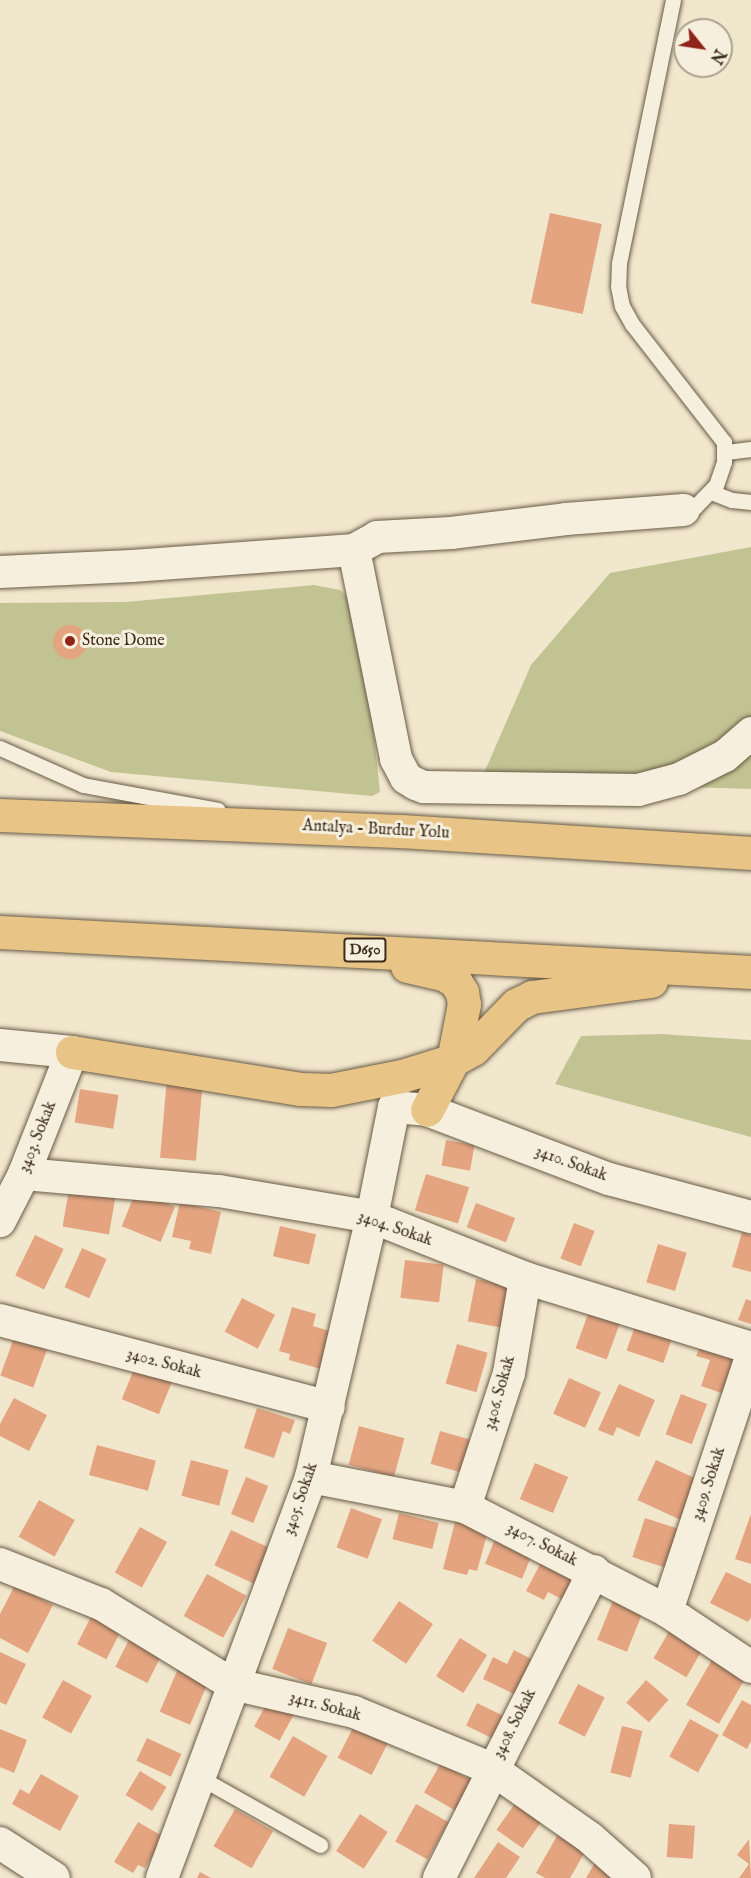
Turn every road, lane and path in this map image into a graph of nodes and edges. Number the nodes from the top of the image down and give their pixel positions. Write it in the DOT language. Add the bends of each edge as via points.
graph roads {
  1 [pos="673,0"];
  2 [pos="751,449"];
  3 [pos="726,452"];
  4 [pos="711,492"];
  5 [pos="751,502"];
  6 [pos="684,510"];
  7 [pos="354,550"];
  8 [pos="0,572"];
  9 [pos="751,733"];
  10 [pos="0,748"];
  11 [pos="0,815"];
  12 [pos="303,826"];
  13 [pos="751,853"];
  14 [pos="0,932"];
  15 [pos="299,947"];
  16 [pos="741,971"];
  17 [pos="0,1045"];
  18 [pos="72,1052"];
  19 [pos="453,1060"];
  20 [pos="394,1107"];
  21 [pos="427,1110"];
  22 [pos="24,1174"];
  23 [pos="372,1217"];
  24 [pos="751,1217"];
  25 [pos="0,1221"];
  26 [pos="525,1278"];
  27 [pos="0,1320"];
  28 [pos="751,1348"];
  29 [pos="751,1357"];
  30 [pos="329,1407"];
  31 [pos="311,1477"];
  32 [pos="465,1507"];
  33 [pos="0,1564"];
  34 [pos="594,1571"];
  35 [pos="667,1611"];
  36 [pos="751,1667"];
  37 [pos="232,1684"];
  38 [pos="492,1769"];
  39 [pos="199,1777"];
  40 [pos="0,1843"];
  41 [pos="320,1845"];
  42 [pos="54,1878"];
  43 [pos="162,1878"];
  44 [pos="439,1878"];
  45 [pos="635,1878"];
  1 -- 3 [label="lane" via="619,263 618,286 622,306 632,324 721,435"];
  2 -- 3 [label="lane"];
  3 -- 4 [label="lane" via="721,475"];
  4 -- 5 [label="lane"];
  4 -- 6 [label="lane" via="695,507"];
  6 -- 7 [label="street" via="377,537"];
  7 -- 8 [label="street"];
  7 -- 9 [label="street" via="396,759 406,778 416,784 436,788 638,790 679,779 725,756"];
  10 -- 12 [label="lane" via="83,784"];
  11 -- 12 [label="highway, Antalya - Burdur Yolu"];
  12 -- 13 [label="highway, Antalya - Burdur Yolu"];
  14 -- 15 [label="highway, D650"];
  15 -- 16 [label="highway, D650"];
  15 -- 19 [label="highway" via="435,971 455,981 464,1004"];
  16 -- 19 [label="highway" via="532,997 516,1005 473,1049"];
  17 -- 18 [label="street"];
  18 -- 19 [label="highway" via="301,1089 331,1090 402,1076"];
  18 -- 22 [label="street, 3403. Sokak"];
  19 -- 21 [label="highway"];
  20 -- 21 [label="street, 3410. Sokak"];
  20 -- 23 [label="street, 3405. Sokak"];
  21 -- 24 [label="street, 3410. Sokak" via="609,1179"];
  22 -- 23 [label="street, 3404. Sokak" via="219,1191"];
  22 -- 25 [label="street, 3403. Sokak"];
  23 -- 26 [label="street, 3404. Sokak"];
  23 -- 30 [label="street, 3405. Sokak"];
  26 -- 28 [label="street, 3404. Sokak"];
  26 -- 32 [label="street, 3406. Sokak" via="509,1373"];
  27 -- 30 [label="street, 3402. Sokak"];
  29 -- 35 [label="street, 3409. Sokak"];
  30 -- 31 [label="street, 3405. Sokak"];
  31 -- 32 [label="street, 3407. Sokak"];
  31 -- 37 [label="street, 3405. Sokak"];
  32 -- 34 [label="street, 3407. Sokak"];
  33 -- 37 [label="street, 3411. Sokak" via="101,1604"];
  34 -- 35 [label="street, 3407. Sokak"];
  34 -- 38 [label="street, 3408. Sokak"];
  35 -- 36 [label="street, 3407. Sokak"];
  37 -- 38 [label="street, 3411. Sokak" via="354,1712"];
  37 -- 39 [label="street, 3405. Sokak"];
  38 -- 44 [label="street, 3408. Sokak"];
  38 -- 45 [label="street, 3411. Sokak" via="590,1838"];
  39 -- 41 [label="lane"];
  39 -- 43 [label="street, 3405. Sokak"];
  40 -- 42 [label="street"];
}
